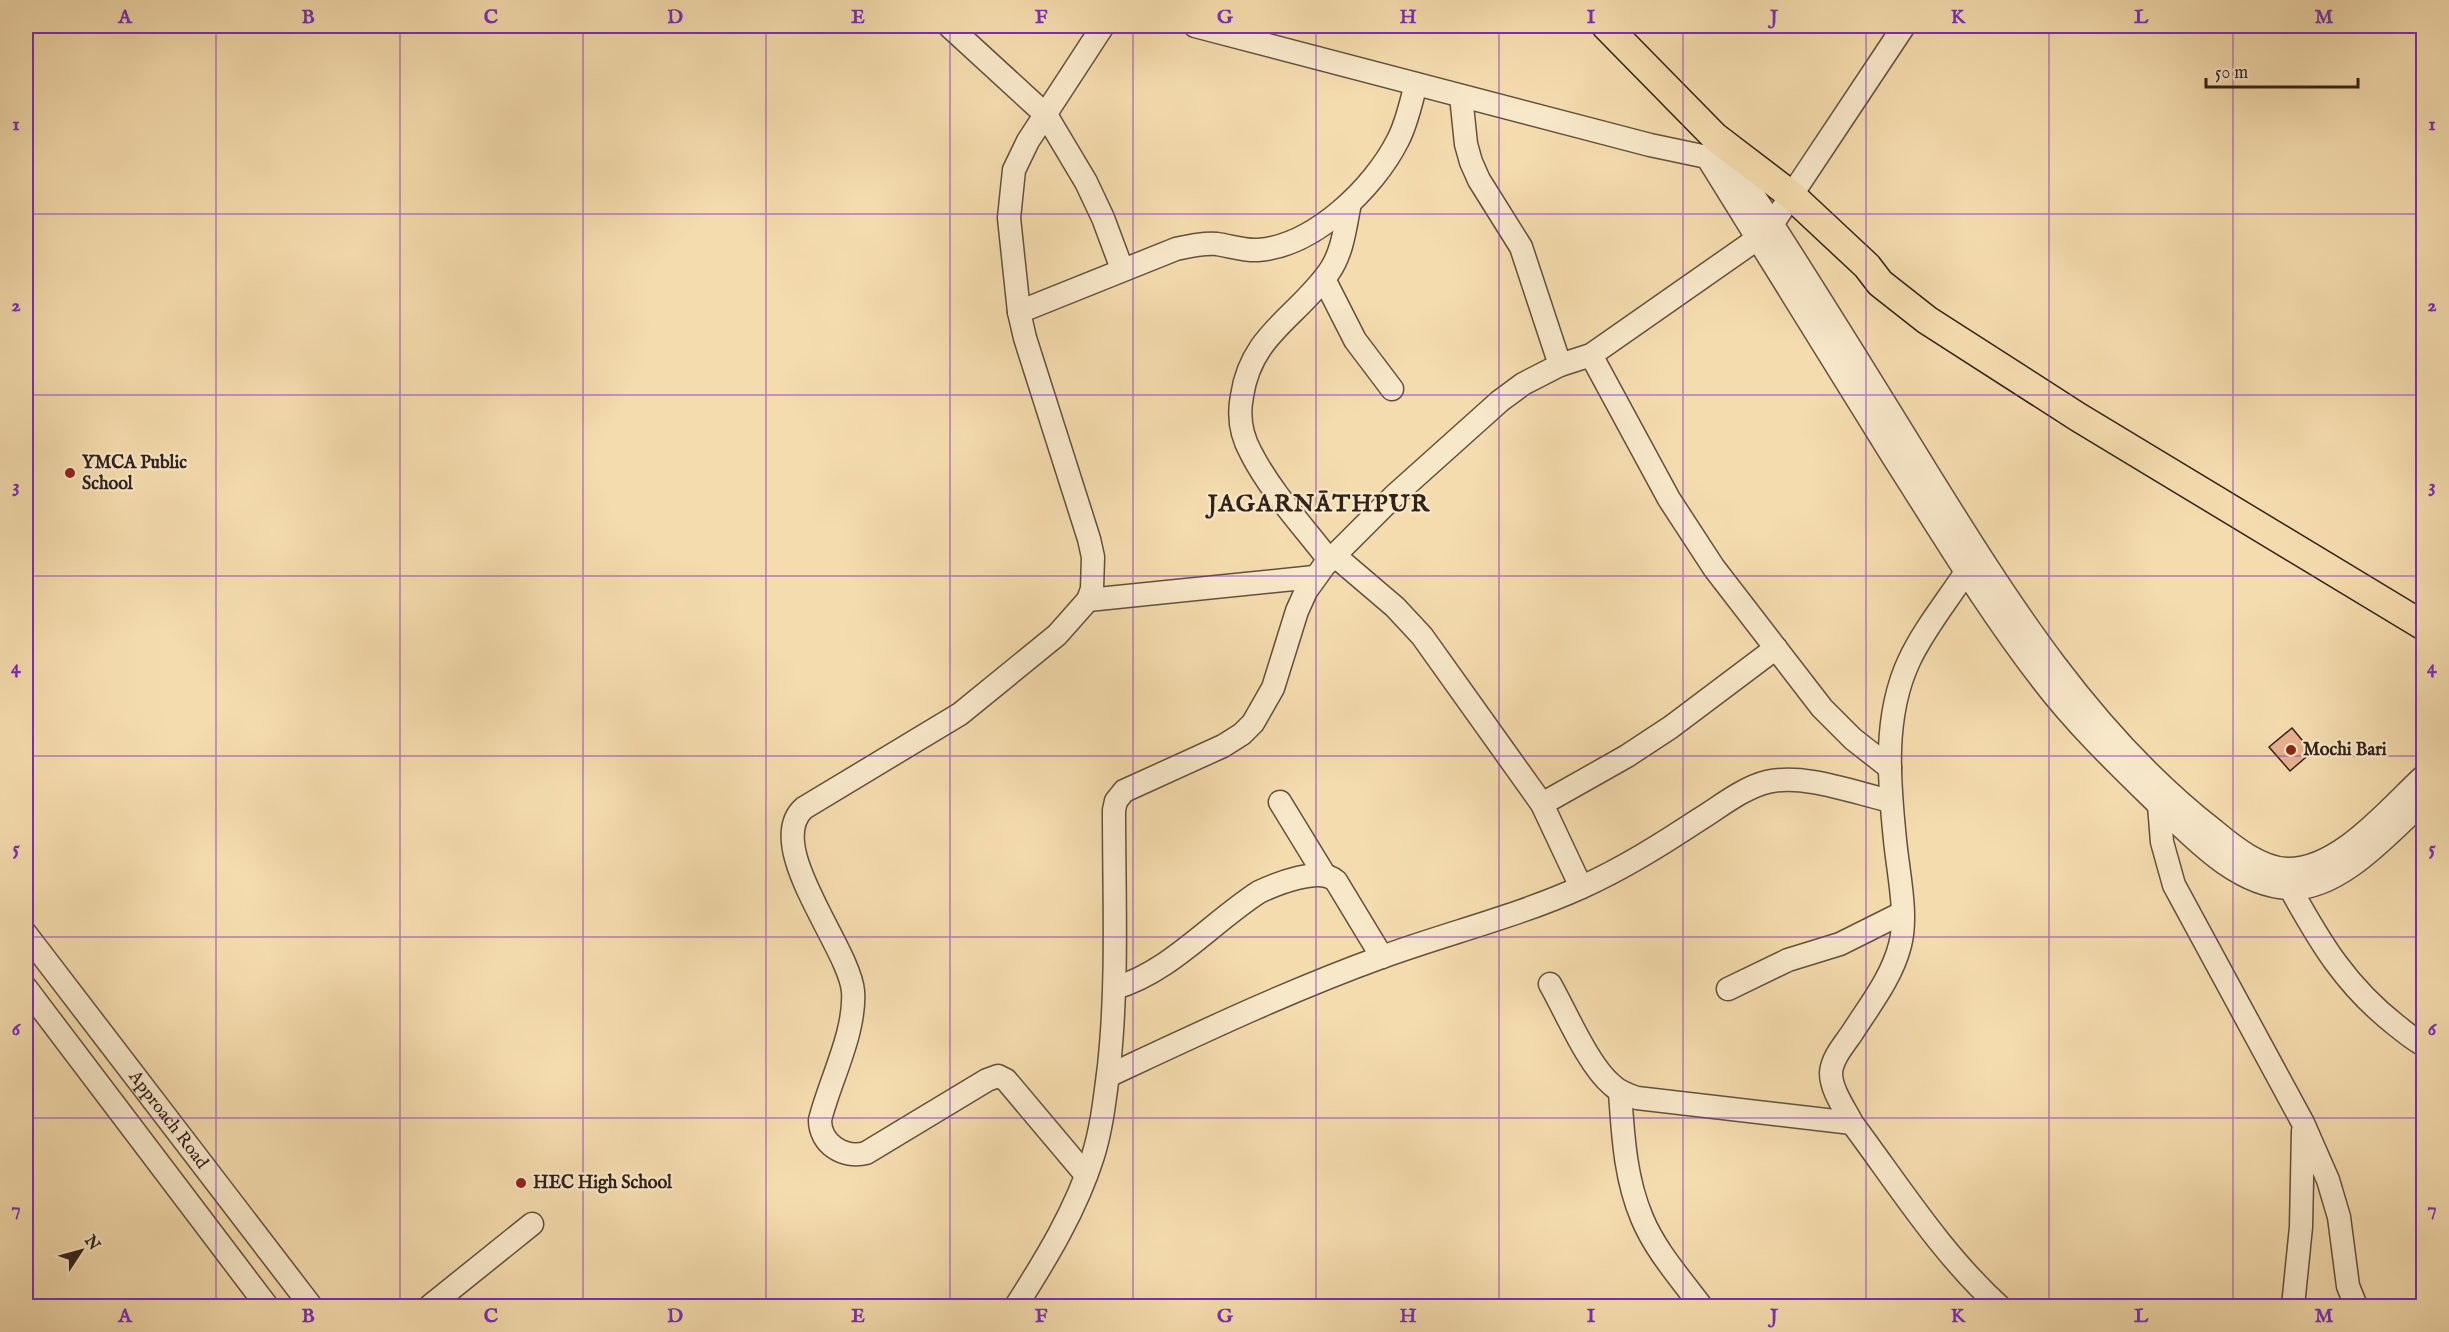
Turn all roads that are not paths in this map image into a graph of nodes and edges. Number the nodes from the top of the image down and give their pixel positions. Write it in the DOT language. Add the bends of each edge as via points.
graph roads {
  1 [pos="949,26"];
  2 [pos="1103,26"];
  3 [pos="1195,26"];
  4 [pos="1606,26"];
  5 [pos="1904,26"];
  6 [pos="1416,84"];
  7 [pos="1461,96"];
  8 [pos="1046,115"];
  9 [pos="1724,156"];
  10 [pos="1791,195"];
  11 [pos="1350,203"];
  12 [pos="1773,223"];
  13 [pos="1757,239"];
  14 [pos="1867,266"];
  15 [pos="1122,269"];
  16 [pos="1324,279"];
  17 [pos="1019,312"];
  18 [pos="1833,341"];
  19 [pos="1591,356"];
  20 [pos="1560,365"];
  21 [pos="1392,389"];
  22 [pos="1331,558"];
  23 [pos="1966,572"];
  24 [pos="1314,578"];
  25 [pos="1088,600"];
  26 [pos="2424,604"];
  27 [pos="2424,626"];
  28 [pos="1776,648"];
  29 [pos="1890,768"];
  30 [pos="2424,776"];
  31 [pos="1891,801"];
  32 [pos="2424,801"];
  33 [pos="1280,802"];
  34 [pos="1542,804"];
  35 [pos="2159,805"];
  36 [pos="1324,874"];
  37 [pos="1581,887"];
  38 [pos="2290,888"];
  39 [pos="1902,913"];
  40 [pos="26,934"];
  41 [pos="1382,957"];
  42 [pos="1550,984"];
  43 [pos="26,988"];
  44 [pos="1115,988"];
  45 [pos="1728,989"];
  46 [pos="2424,1046"];
  47 [pos="1108,1076"];
  48 [pos="1620,1092"];
  49 [pos="1852,1123"];
  50 [pos="2303,1123"];
  51 [pos="1086,1175"];
  52 [pos="532,1224"];
  53 [pos="267,1306"];
  54 [pos="312,1306"];
  55 [pos="430,1306"];
  56 [pos="1016,1306"];
  57 [pos="1701,1306"];
  58 [pos="1999,1306"];
  59 [pos="2293,1306"];
  60 [pos="2356,1306"];
  1 -- 8 [label="street"];
  2 -- 8 [label="street"];
  3 -- 6 [label="street"];
  4 -- 9 [label="main road" via="1688,111"];
  5 -- 10 [label="street"];
  6 -- 7 [label="street"];
  6 -- 11 [label="street" via="1398,140"];
  7 -- 9 [label="street" via="1650,145"];
  7 -- 20 [label="street" via="1471,162 1521,247"];
  8 -- 15 [label="street" via="1086,182"];
  8 -- 17 [label="street" via="1020,156 1011,189 1009,218"];
  9 -- 10 [label="main road"];
  9 -- 12 [label="street"];
  9 -- 13 [label="street"];
  10 -- 12 [label="street"];
  10 -- 14 [label="main road"];
  11 -- 15 [label="street" via="1316,229 1273,247 1249,250 1198,244"];
  11 -- 16 [label="street" via="1338,258"];
  12 -- 13 [label="street"];
  12 -- 18 [label="street"];
  13 -- 18 [label="street"];
  13 -- 19 [label="street"];
  14 -- 26 [label="main road" via="1888,271 2142,437"];
  14 -- 27 [label="main road" via="1880,283 1927,320"];
  15 -- 17 [label="street"];
  16 -- 21 [label="street" via="1355,340"];
  16 -- 22 [label="street" via="1262,344 1245,376 1239,411 1242,432 1255,460"];
  17 -- 25 [label="street" via="1089,539 1093,573"];
  18 -- 23 [label="street"];
  18 -- 30 [label="street" via="2062,676 2145,769 2236,848 2283,869 2319,863 2360,836"];
  19 -- 20 [label="street"];
  19 -- 28 [label="street" via="1684,524"];
  20 -- 22 [label="street" via="1500,401"];
  22 -- 24 [label="street"];
  22 -- 34 [label="street" via="1395,607 1422,636"];
  23 -- 29 [label="street" via="1910,660 1895,708"];
  23 -- 35 [label="street" via="2043,682"];
  24 -- 25 [label="street"];
  24 -- 44 [label="street" via="1297,611 1274,688 1254,723 1206,755 1134,785 1116,801"];
  25 -- 51 [label="street" via="1057,635 960,714 804,808 796,818 793,836 798,868 850,975 853,989 851,1020 820,1120 827,1141 844,1153 866,1153 998,1076 1006,1080"];
  28 -- 29 [label="street" via="1837,725"];
  28 -- 34 [label="street" via="1671,727"];
  29 -- 31 [label="street"];
  31 -- 37 [label="street" via="1801,780 1766,782 1731,799 1626,866"];
  31 -- 39 [label="street"];
  32 -- 38 [label="street" via="2332,878 2313,886"];
  33 -- 36 [label="street"];
  34 -- 37 [label="street"];
  35 -- 38 [label="street" via="2244,875"];
  35 -- 50 [label="street" via="2162,842 2174,885"];
  36 -- 41 [label="street" via="1336,881"];
  36 -- 44 [label="street" via="1259,892 1153,972"];
  37 -- 41 [label="street"];
  38 -- 46 [label="street" via="2322,946 2351,984"];
  39 -- 45 [label="street" via="1840,944 1788,960"];
  39 -- 49 [label="street" via="1900,944 1893,964 1832,1066 1834,1087"];
  40 -- 54 [label="street, Approach Road"];
  41 -- 47 [label="street" via="1251,1009"];
  42 -- 48 [label="street" via="1592,1059"];
  43 -- 53 [label="street, Approach Road"];
  44 -- 47 [label="street"];
  47 -- 51 [label="street" via="1105,1109"];
  48 -- 49 [label="street" via="1637,1098"];
  48 -- 57 [label="street" via="1625,1155 1642,1219"];
  49 -- 58 [label="street" via="1944,1248"];
  50 -- 59 [label="street" via="2300,1236"];
  50 -- 60 [label="street" via="2334,1197 2348,1286"];
  51 -- 56 [label="street" via="1038,1273"];
  52 -- 55 [label="street"];
}
